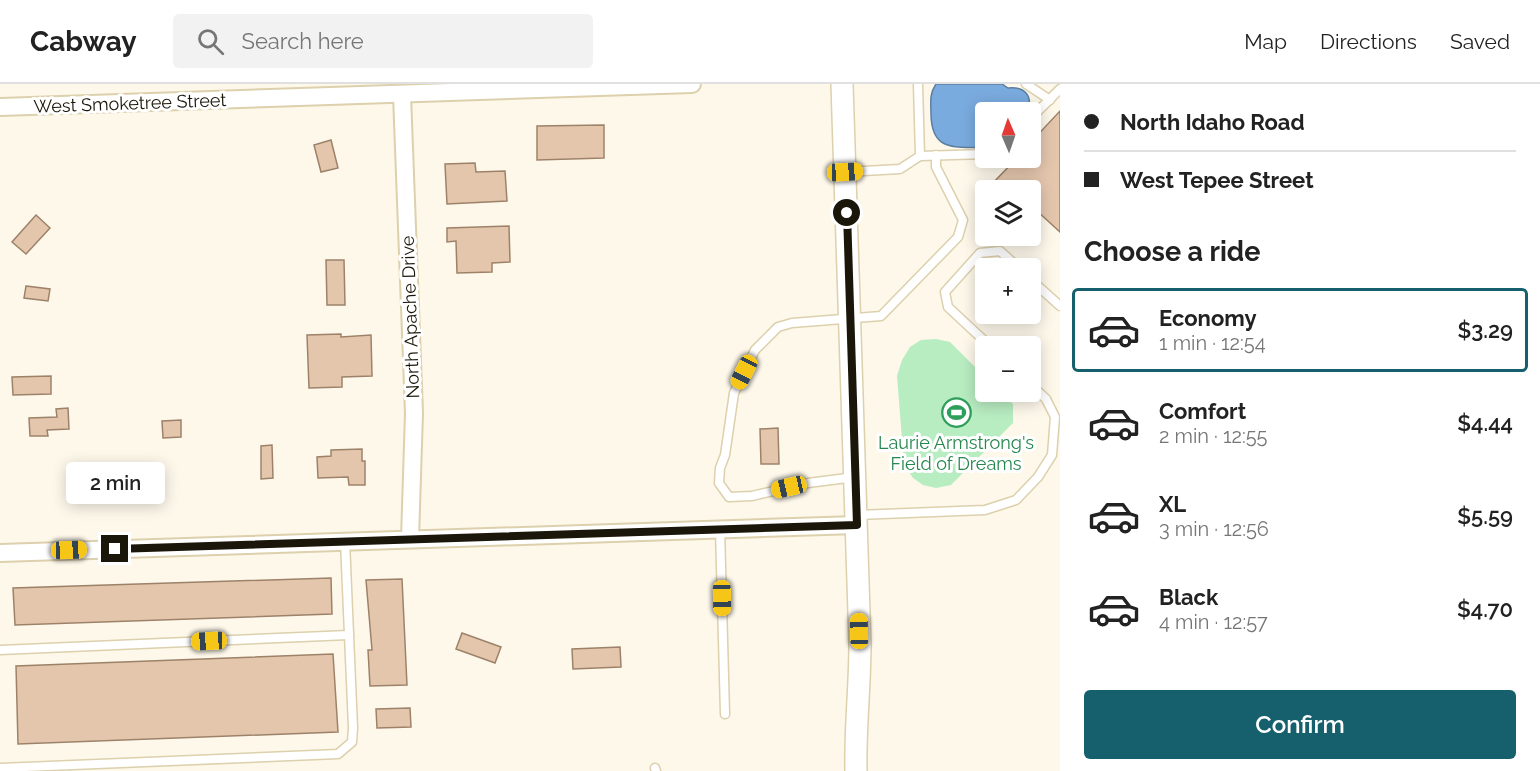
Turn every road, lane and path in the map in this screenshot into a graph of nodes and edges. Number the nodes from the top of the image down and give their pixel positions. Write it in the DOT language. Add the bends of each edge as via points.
graph roads {
  1 [pos="692,84"];
  2 [pos="842,84"];
  3 [pos="918,84"];
  4 [pos="1026,84"];
  5 [pos="1060,89"];
  6 [pos="406,91"];
  7 [pos="1050,100"];
  8 [pos="0,107"];
  9 [pos="1041,109"];
  10 [pos="975,154"];
  11 [pos="936,155"];
  12 [pos="920,156"];
  13 [pos="845,172"];
  14 [pos="976,258"];
  15 [pos="1008,258"];
  16 [pos="975,259"];
  17 [pos="1041,289"];
  18 [pos="1060,306"];
  19 [pos="849,318"];
  20 [pos="979,336"];
  21 [pos="1041,394"];
  22 [pos="1058,414"];
  23 [pos="855,477"];
  24 [pos="857,520"];
  25 [pos="720,529"];
  26 [pos="410,539"];
  27 [pos="345,541"];
  28 [pos="0,553"];
  29 [pos="349,635"];
  30 [pos="0,650"];
  31 [pos="725,714"];
  32 [pos="0,768"];
  33 [pos="856,771"];
  1 -- 6 [label="street, West Smoketree Street"];
  2 -- 13 [label="street"];
  3 -- 12 [label="lane"];
  4 -- 7 [label="lane"];
  5 -- 7 [label="lane"];
  6 -- 8 [label="street, West Smoketree Street"];
  6 -- 26 [label="street, North Apache Drive" via="414,413"];
  7 -- 9 [label="lane"];
  10 -- 11 [label="lane"];
  11 -- 12 [label="lane"];
  11 -- 19 [label="lane" via="936,167 963,220 958,237 881,316"];
  12 -- 13 [label="lane" via="900,169"];
  13 -- 19 [label="street"];
  14 -- 15 [label="lane" via="980,253 1000,251"];
  16 -- 20 [label="lane" via="945,292 948,307"];
  17 -- 18 [label="lane"];
  19 -- 23 [label="street"];
  19 -- 23 [label="lane" via="778,327 755,350 734,393 719,483 729,496 752,496"];
  21 -- 22 [label="lane"];
  22 -- 24 [label="lane" via="1052,455 1016,500 985,510"];
  23 -- 24 [label="street"];
  24 -- 25 [label="street"];
  24 -- 33 [label="street" via="860,683"];
  25 -- 26 [label="street"];
  25 -- 31 [label="lane"];
  26 -- 27 [label="street"];
  27 -- 28 [label="street"];
  27 -- 29 [label="lane"];
  29 -- 30 [label="lane"];
  29 -- 32 [label="lane" via="352,742 338,754"];
}
